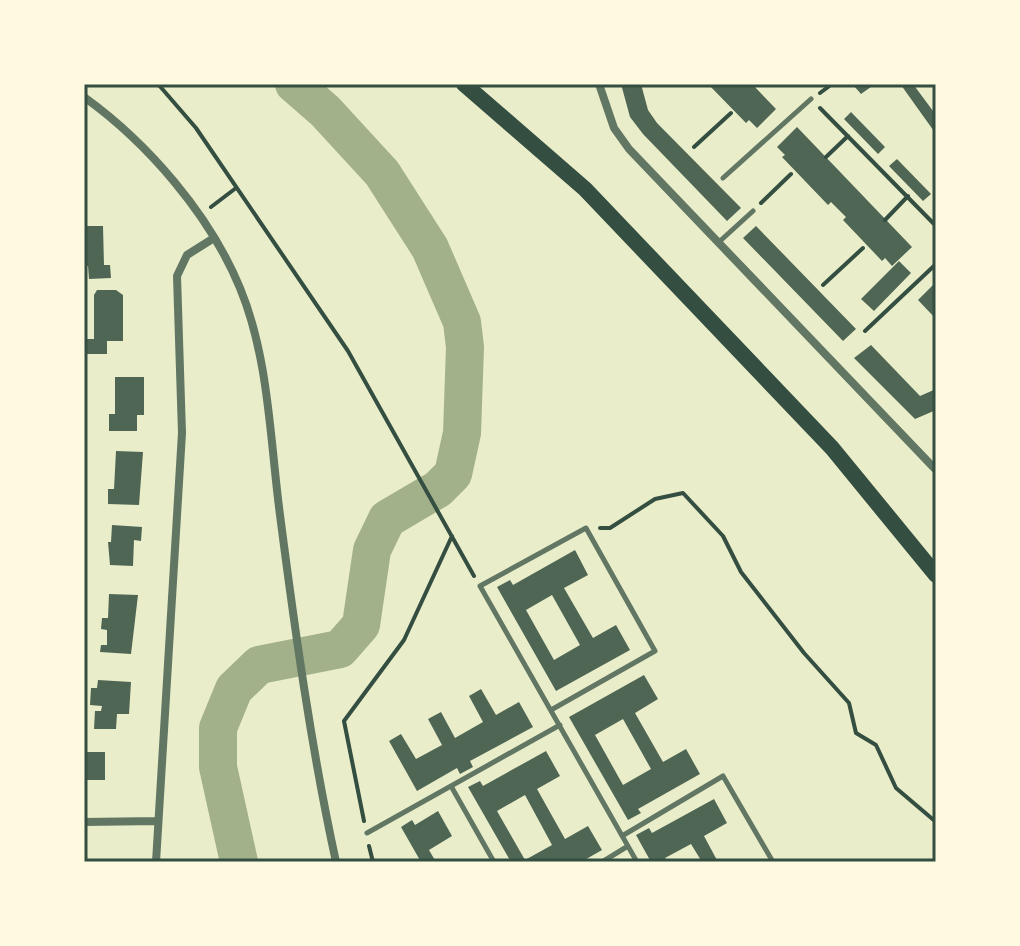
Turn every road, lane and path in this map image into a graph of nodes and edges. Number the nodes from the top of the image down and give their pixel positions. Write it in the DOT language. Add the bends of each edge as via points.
graph roads {
  1 [pos="158,84"];
  2 [pos="464,84"];
  3 [pos="599,84"];
  4 [pos="84,97"];
  5 [pos="811,99"];
  6 [pos="92,103"];
  7 [pos="731,113"];
  8 [pos="84,114"];
  9 [pos="848,136"];
  10 [pos="694,147"];
  11 [pos="826,157"];
  12 [pos="791,174"];
  13 [pos="723,178"];
  14 [pos="237,188"];
  15 [pos="908,196"];
  16 [pos="753,211"];
  17 [pos="200,216"];
  18 [pos="885,220"];
  19 [pos="936,226"];
  20 [pos="214,238"];
  21 [pos="718,242"];
  22 [pos="863,248"];
  23 [pos="936,264"];
  24 [pos="823,285"];
  25 [pos="865,331"];
  26 [pos="936,470"];
  27 [pos="586,528"];
  28 [pos="452,536"];
  29 [pos="936,575"];
  30 [pos="480,586"];
  31 [pos="551,710"];
  32 [pos="560,725"];
  33 [pos="451,786"];
  34 [pos="158,821"];
  35 [pos="84,822"];
  36 [pos="936,822"];
  37 [pos="367,833"];
  38 [pos="622,836"];
  39 [pos="628,846"];
  40 [pos="156,862"];
  41 [pos="336,862"];
  42 [pos="373,862"];
  43 [pos="494,862"];
  44 [pos="602,862"];
  45 [pos="637,862"];
  46 [pos="773,862"];
  1 -- 14 [label="path"];
  2 -- 29 [label="main road" via="585,189 832,448"];
  3 -- 21 [label="street" via="614,128 629,149"];
  4 -- 6 [label="street"];
  5 -- 9 [label="path"];
  5 -- 13 [label="lane"];
  6 -- 8 [label="street"];
  6 -- 17 [label="street" via="139,144"];
  7 -- 10 [label="path"];
  9 -- 11 [label="path"];
  9 -- 15 [label="path"];
  12 -- 16 [label="path"];
  14 -- 17 [label="path"];
  14 -- 28 [label="path" via="348,351"];
  15 -- 18 [label="path"];
  15 -- 19 [label="path"];
  16 -- 21 [label="lane"];
  17 -- 20 [label="street"];
  20 -- 34 [label="street" via="187,255 177,276 182,433"];
  20 -- 41 [label="street" via="240,288 260,360 300,676"];
  21 -- 26 [label="street"];
  22 -- 24 [label="path"];
  23 -- 25 [label="path"];
  27 -- 30 [label="lane"];
  27 -- 31 [label="lane" via="655,651"];
  27 -- 36 [label="path" via="610,528 655,499 683,493 723,536 741,572 849,703 856,733 876,745 896,788"];
  28 -- 30 [label="path"];
  28 -- 37 [label="path" via="404,640 344,721"];
  30 -- 31 [label="lane"];
  31 -- 32 [label="lane"];
  32 -- 33 [label="lane"];
  32 -- 38 [label="lane"];
  33 -- 37 [label="lane"];
  33 -- 43 [label="lane"];
  34 -- 35 [label="street"];
  34 -- 40 [label="street"];
  37 -- 42 [label="path"];
  38 -- 39 [label="lane"];
  38 -- 46 [label="lane" via="723,776"];
  39 -- 44 [label="lane"];
  39 -- 45 [label="lane"];
}
